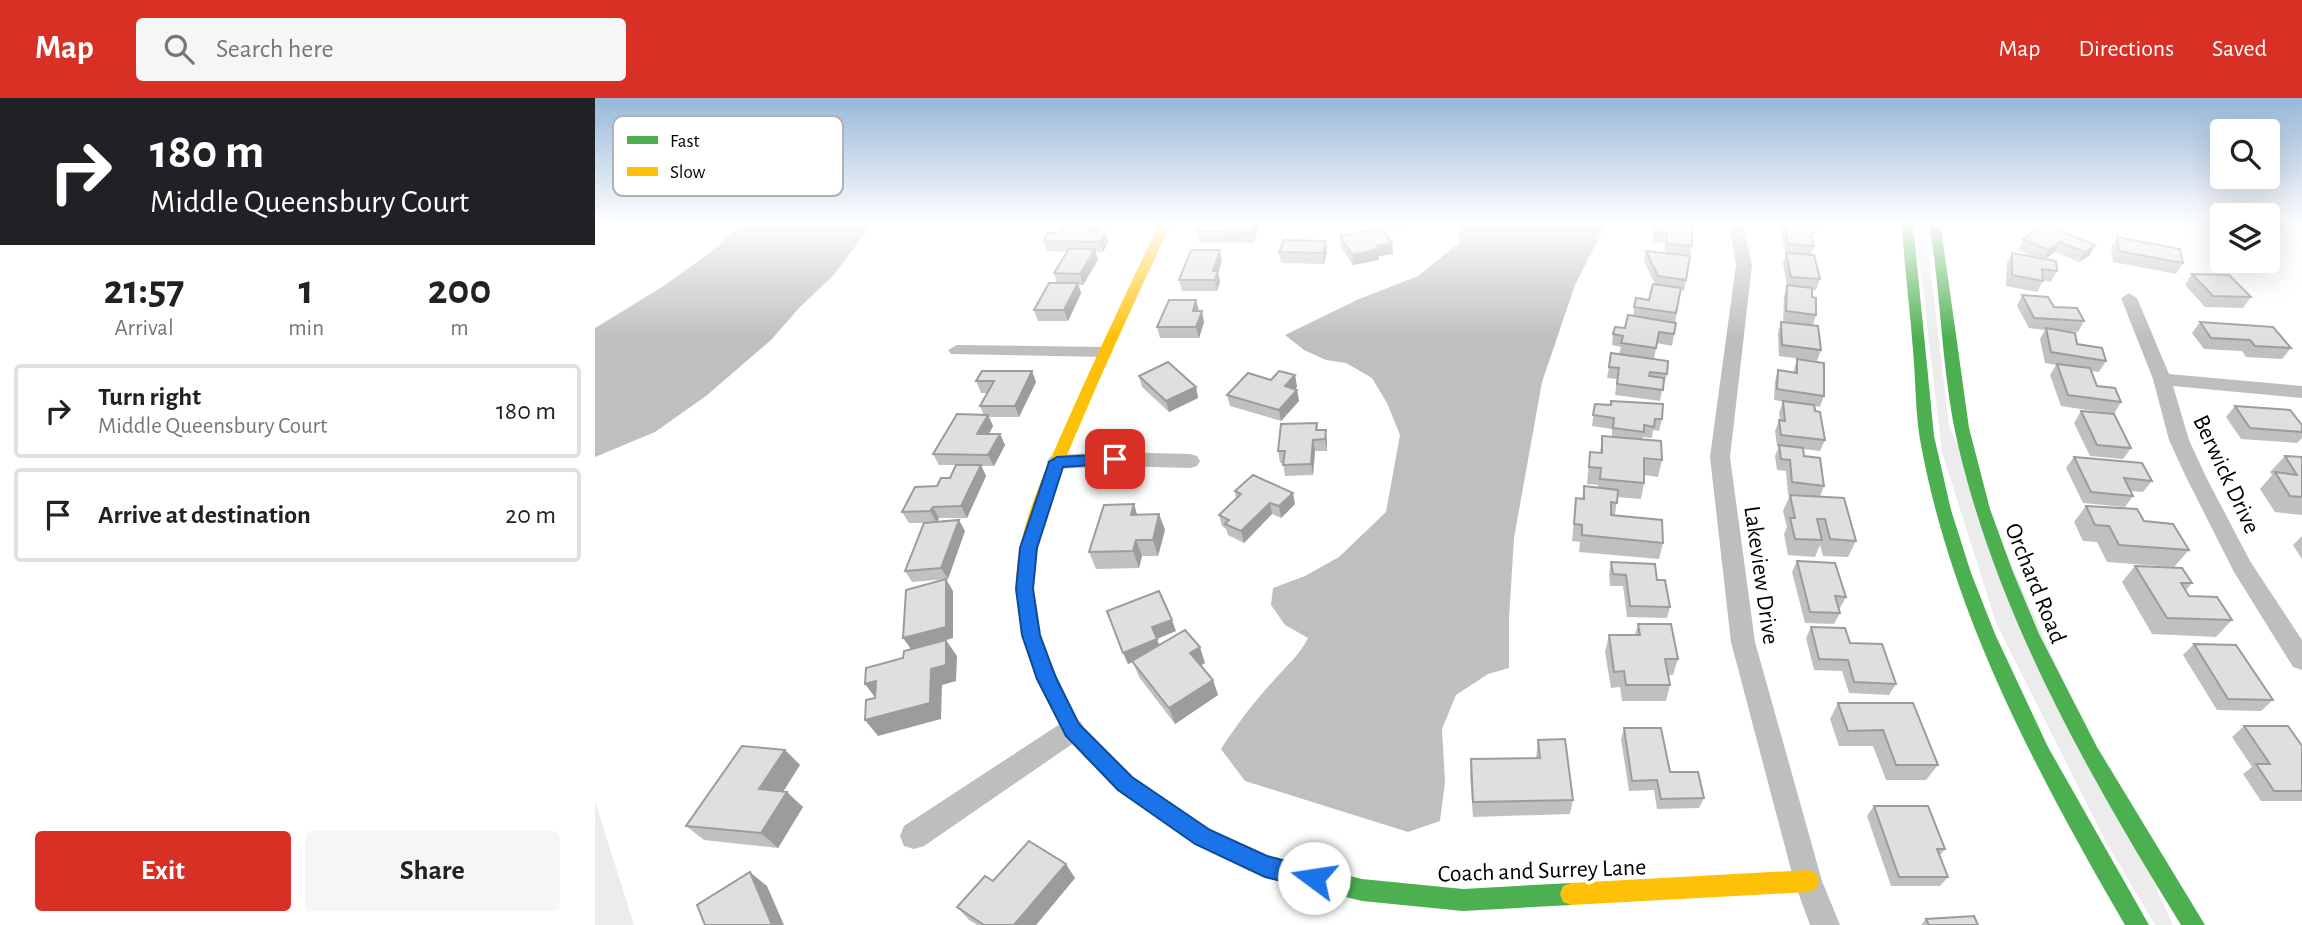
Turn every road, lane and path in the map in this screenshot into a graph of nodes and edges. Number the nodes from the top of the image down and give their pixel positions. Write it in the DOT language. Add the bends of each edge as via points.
graph roads {
  1 [pos="1147,263"];
  2 [pos="1744,263"];
  3 [pos="1911,263"];
  4 [pos="1942,263"];
  5 [pos="2129,298"];
  6 [pos="957,350"];
  7 [pos="1104,352"];
  8 [pos="2162,379"];
  9 [pos="2302,392"];
  10 [pos="1190,461"];
  11 [pos="1057,462"];
  12 [pos="2302,660"];
  13 [pos="1072,730"];
  14 [pos="914,836"];
  15 [pos="1808,881"];
  16 [pos="1825,925"];
  17 [pos="2138,925"];
  18 [pos="2194,925"];
  1 -- 7 [label="main road, Coach and Surrey Lane"];
  2 -- 15 [label="street, Lakeview Drive" via="1720,457 1743,642"];
  3 -- 17 [label="main road" via="1927,442 1961,570 2000,670 2036,744"];
  4 -- 18 [label="main road, Orchard Road" via="1964,443 1995,547 2027,626 2090,755"];
  5 -- 8 [label="street, Berwick Drive"];
  6 -- 7 [label="street"];
  7 -- 11 [label="main road, Coach and Surrey Lane"];
  8 -- 9 [label="street"];
  8 -- 12 [label="street, Berwick Drive" via="2179,440 2216,519"];
  10 -- 11 [label="street"];
  11 -- 13 [label="main road, Coach and Surrey Lane" via="1028,548 1024,589 1031,635"];
  13 -- 14 [label="street"];
  13 -- 15 [label="main road, Coach and Surrey Lane" via="1125,784 1202,837 1265,866 1362,890 1463,900"];
  15 -- 16 [label="street, Lakeview Drive"];
}
